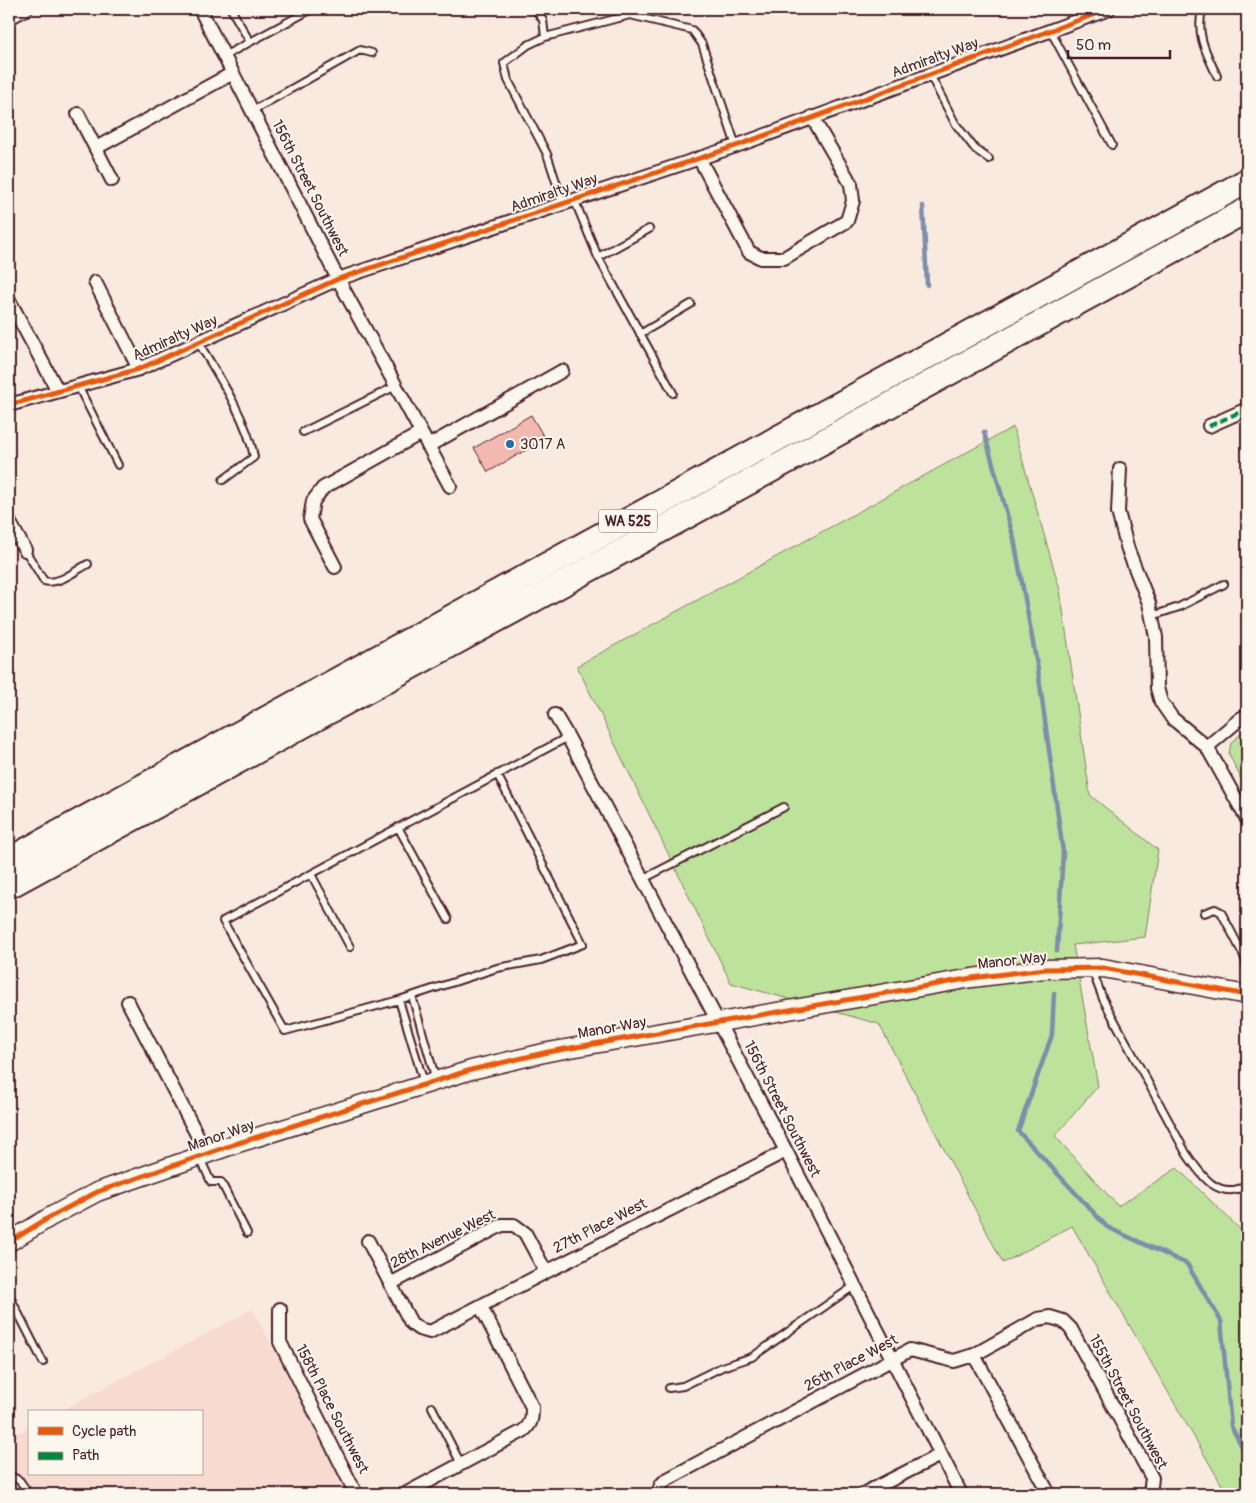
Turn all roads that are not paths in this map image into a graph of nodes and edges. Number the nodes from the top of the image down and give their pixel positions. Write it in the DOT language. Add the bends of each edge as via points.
graph roads {
  1 [pos="26,9"];
  2 [pos="200,9"];
  3 [pos="231,9"];
  4 [pos="312,9"];
  5 [pos="535,9"];
  6 [pos="618,9"];
  7 [pos="1109,9"];
  8 [pos="1202,9"];
  9 [pos="9,18"];
  10 [pos="621,18"];
  11 [pos="1050,30"];
  12 [pos="545,37"];
  13 [pos="250,42"];
  14 [pos="372,53"];
  15 [pos="224,56"];
  16 [pos="233,73"];
  17 [pos="930,73"];
  18 [pos="1217,76"];
  19 [pos="252,111"];
  20 [pos="78,114"];
  21 [pos="812,117"];
  22 [pos="1112,145"];
  23 [pos="736,146"];
  24 [pos="96,148"];
  25 [pos="698,158"];
  26 [pos="989,159"];
  27 [pos="112,180"];
  28 [pos="1247,181"];
  29 [pos="569,201"];
  30 [pos="1247,210"];
  31 [pos="649,229"];
  32 [pos="598,257"];
  33 [pos="338,279"];
  34 [pos="95,282"];
  35 [pos="9,300"];
  36 [pos="691,304"];
  37 [pos="640,334"];
  38 [pos="198,342"];
  39 [pos="139,369"];
  40 [pos="562,371"];
  41 [pos="78,386"];
  42 [pos="396,386"];
  43 [pos="58,391"];
  44 [pos="673,393"];
  45 [pos="9,404"];
  46 [pos="1247,408"];
  47 [pos="1209,426"];
  48 [pos="303,432"];
  49 [pos="421,434"];
  50 [pos="428,446"];
  51 [pos="118,465"];
  52 [pos="1120,469"];
  53 [pos="223,480"];
  54 [pos="450,486"];
  55 [pos="9,522"];
  56 [pos="25,550"];
  57 [pos="88,564"];
  58 [pos="335,567"];
  59 [pos="1224,584"];
  60 [pos="1152,616"];
  61 [pos="555,715"];
  62 [pos="1247,715"];
  63 [pos="568,737"];
  64 [pos="1207,747"];
  65 [pos="497,774"];
  66 [pos="784,807"];
  67 [pos="1247,819"];
  68 [pos="398,827"];
  69 [pos="9,860"];
  70 [pos="311,874"];
  71 [pos="643,880"];
  72 [pos="9,886"];
  73 [pos="1204,913"];
  74 [pos="448,919"];
  75 [pos="350,947"];
  76 [pos="1247,967"];
  77 [pos="1092,968"];
  78 [pos="1247,995"];
  79 [pos="412,996"];
  80 [pos="400,1000"];
  81 [pos="128,1002"];
  82 [pos="718,1022"];
  83 [pos="431,1083"];
  84 [pos="786,1151"];
  85 [pos="203,1155"];
  86 [pos="1247,1185"];
  87 [pos="247,1233"];
  88 [pos="368,1241"];
  89 [pos="9,1242"];
  90 [pos="546,1272"];
  91 [pos="390,1284"];
  92 [pos="854,1286"];
  93 [pos="9,1295"];
  94 [pos="481,1307"];
  95 [pos="280,1309"];
  96 [pos="1071,1329"];
  97 [pos="974,1355"];
  98 [pos="892,1359"];
  99 [pos="42,1362"];
  100 [pos="669,1388"];
  101 [pos="432,1407"];
  102 [pos="940,1455"];
  103 [pos="461,1464"];
  104 [pos="9,1475"];
  105 [pos="1151,1493"];
  106 [pos="29,1494"];
  107 [pos="356,1494"];
  108 [pos="405,1494"];
  109 [pos="658,1494"];
  110 [pos="863,1494"];
  111 [pos="961,1494"];
  112 [pos="1049,1494"];
  1 -- 9 [label="street"];
  2 -- 15 [label="street, 156th Street Southwest"];
  3 -- 13 [label="lane"];
  4 -- 13 [label="lane"];
  5 -- 12 [label="lane" via="543,20"];
  6 -- 10 [label="lane"];
  7 -- 11 [label="street, Admiralty Way"];
  8 -- 18 [label="lane" via="1200,38"];
  10 -- 12 [label="lane"];
  10 -- 23 [label="lane" via="630,15 692,30 702,44"];
  11 -- 17 [label="street, Admiralty Way"];
  11 -- 22 [label="lane"];
  12 -- 29 [label="lane" via="504,63 508,80"];
  13 -- 15 [label="lane"];
  14 -- 19 [label="lane" via="360,50"];
  15 -- 16 [label="street, 156th Street Southwest"];
  16 -- 19 [label="street, 156th Street Southwest"];
  16 -- 24 [label="street"];
  17 -- 21 [label="street, Admiralty Way"];
  17 -- 26 [label="lane" via="955,123 975,149"];
  19 -- 33 [label="street, 156th Street Southwest"];
  20 -- 24 [label="street"];
  21 -- 23 [label="street, Admiralty Way"];
  21 -- 25 [label="street" via="851,184 853,201 847,221 784,258 761,258 749,252"];
  23 -- 25 [label="street, Admiralty Way"];
  24 -- 27 [label="street"];
  25 -- 29 [label="street, Admiralty Way"];
  28 -- 69 [label="highway, WA 525"];
  29 -- 32 [label="lane"];
  29 -- 33 [label="street, Admiralty Way"];
  30 -- 72 [label="highway, WA 525"];
  31 -- 32 [label="lane"];
  32 -- 37 [label="lane"];
  33 -- 38 [label="street, Admiralty Way"];
  33 -- 42 [label="street, 156th Street Southwest"];
  34 -- 39 [label="street"];
  35 -- 43 [label="street"];
  36 -- 37 [label="lane"];
  37 -- 44 [label="lane"];
  38 -- 39 [label="street, Admiralty Way"];
  38 -- 53 [label="lane" via="242,422 253,450 254,457"];
  39 -- 41 [label="street, Admiralty Way"];
  40 -- 50 [label="street"];
  41 -- 43 [label="street, Admiralty Way"];
  41 -- 51 [label="lane"];
  42 -- 48 [label="lane"];
  42 -- 49 [label="street, 156th Street Southwest"];
  43 -- 45 [label="street, Admiralty Way"];
  46 -- 47 [label="street"];
  49 -- 50 [label="street, 156th Street Southwest"];
  49 -- 58 [label="street" via="323,488 313,501 310,519"];
  50 -- 54 [label="street, 156th Street Southwest"];
  52 -- 60 [label="street" via="1118,512"];
  55 -- 56 [label="street"];
  56 -- 57 [label="lane" via="44,581 50,583"];
  59 -- 60 [label="lane" via="1179,608"];
  60 -- 64 [label="street" via="1156,637 1157,688 1161,702 1172,718"];
  61 -- 63 [label="street, 156th Street Southwest"];
  62 -- 64 [label="street"];
  63 -- 65 [label="lane"];
  63 -- 71 [label="street, 156th Street Southwest"];
  64 -- 67 [label="street"];
  65 -- 68 [label="lane"];
  65 -- 79 [label="lane" via="583,944 541,960 496,968"];
  66 -- 71 [label="lane"];
  68 -- 70 [label="lane"];
  68 -- 74 [label="lane"];
  70 -- 75 [label="lane"];
  70 -- 80 [label="lane" via="224,921 285,1031"];
  71 -- 82 [label="street, 156th Street Southwest"];
  73 -- 76 [label="lane" via="1215,909 1221,912"];
  77 -- 78 [label="street, Manor Way"];
  77 -- 82 [label="street, Manor Way" via="1045,969 972,978"];
  77 -- 86 [label="lane" via="1103,999 1196,1169 1216,1187 1239,1190"];
  79 -- 80 [label="lane"];
  79 -- 83 [label="lane"];
  80 -- 83 [label="lane"];
  81 -- 85 [label="street"];
  82 -- 83 [label="street, Manor Way" via="548,1052"];
  82 -- 84 [label="street, 156th Street Southwest"];
  83 -- 85 [label="street, Manor Way"];
  84 -- 90 [label="street, 27th Place West"];
  84 -- 92 [label="street, 156th Street Southwest"];
  85 -- 87 [label="lane" via="211,1182 221,1182"];
  85 -- 89 [label="street, Manor Way" via="97,1192"];
  88 -- 91 [label="street"];
  90 -- 91 [label="street, 28th Avenue West" via="525,1233 514,1225 502,1225"];
  90 -- 94 [label="street, 27th Place West"];
  91 -- 94 [label="street, 27th Place West" via="411,1323 430,1332"];
  92 -- 98 [label="street, 156th Street Southwest"];
  92 -- 100 [label="lane" via="752,1357 683,1386"];
  93 -- 99 [label="lane"];
  94 -- 103 [label="street" via="532,1407 532,1418 529,1426"];
  95 -- 107 [label="street, 158th Place Southwest" via="280,1342"];
  96 -- 97 [label="street, 26th Place West" via="1063,1321 1038,1319"];
  96 -- 105 [label="street, 155th Street Southwest" via="1152,1478"];
  97 -- 98 [label="street, 26th Place West" via="954,1361 910,1350"];
  97 -- 112 [label="street"];
  98 -- 102 [label="street, 156th Street Southwest"];
  98 -- 109 [label="street, 26th Place West" via="666,1480"];
  101 -- 103 [label="lane"];
  102 -- 110 [label="street"];
  102 -- 111 [label="street, 156th Street Southwest"];
  103 -- 108 [label="street"];
  104 -- 106 [label="lane" via="20,1480"];
}
